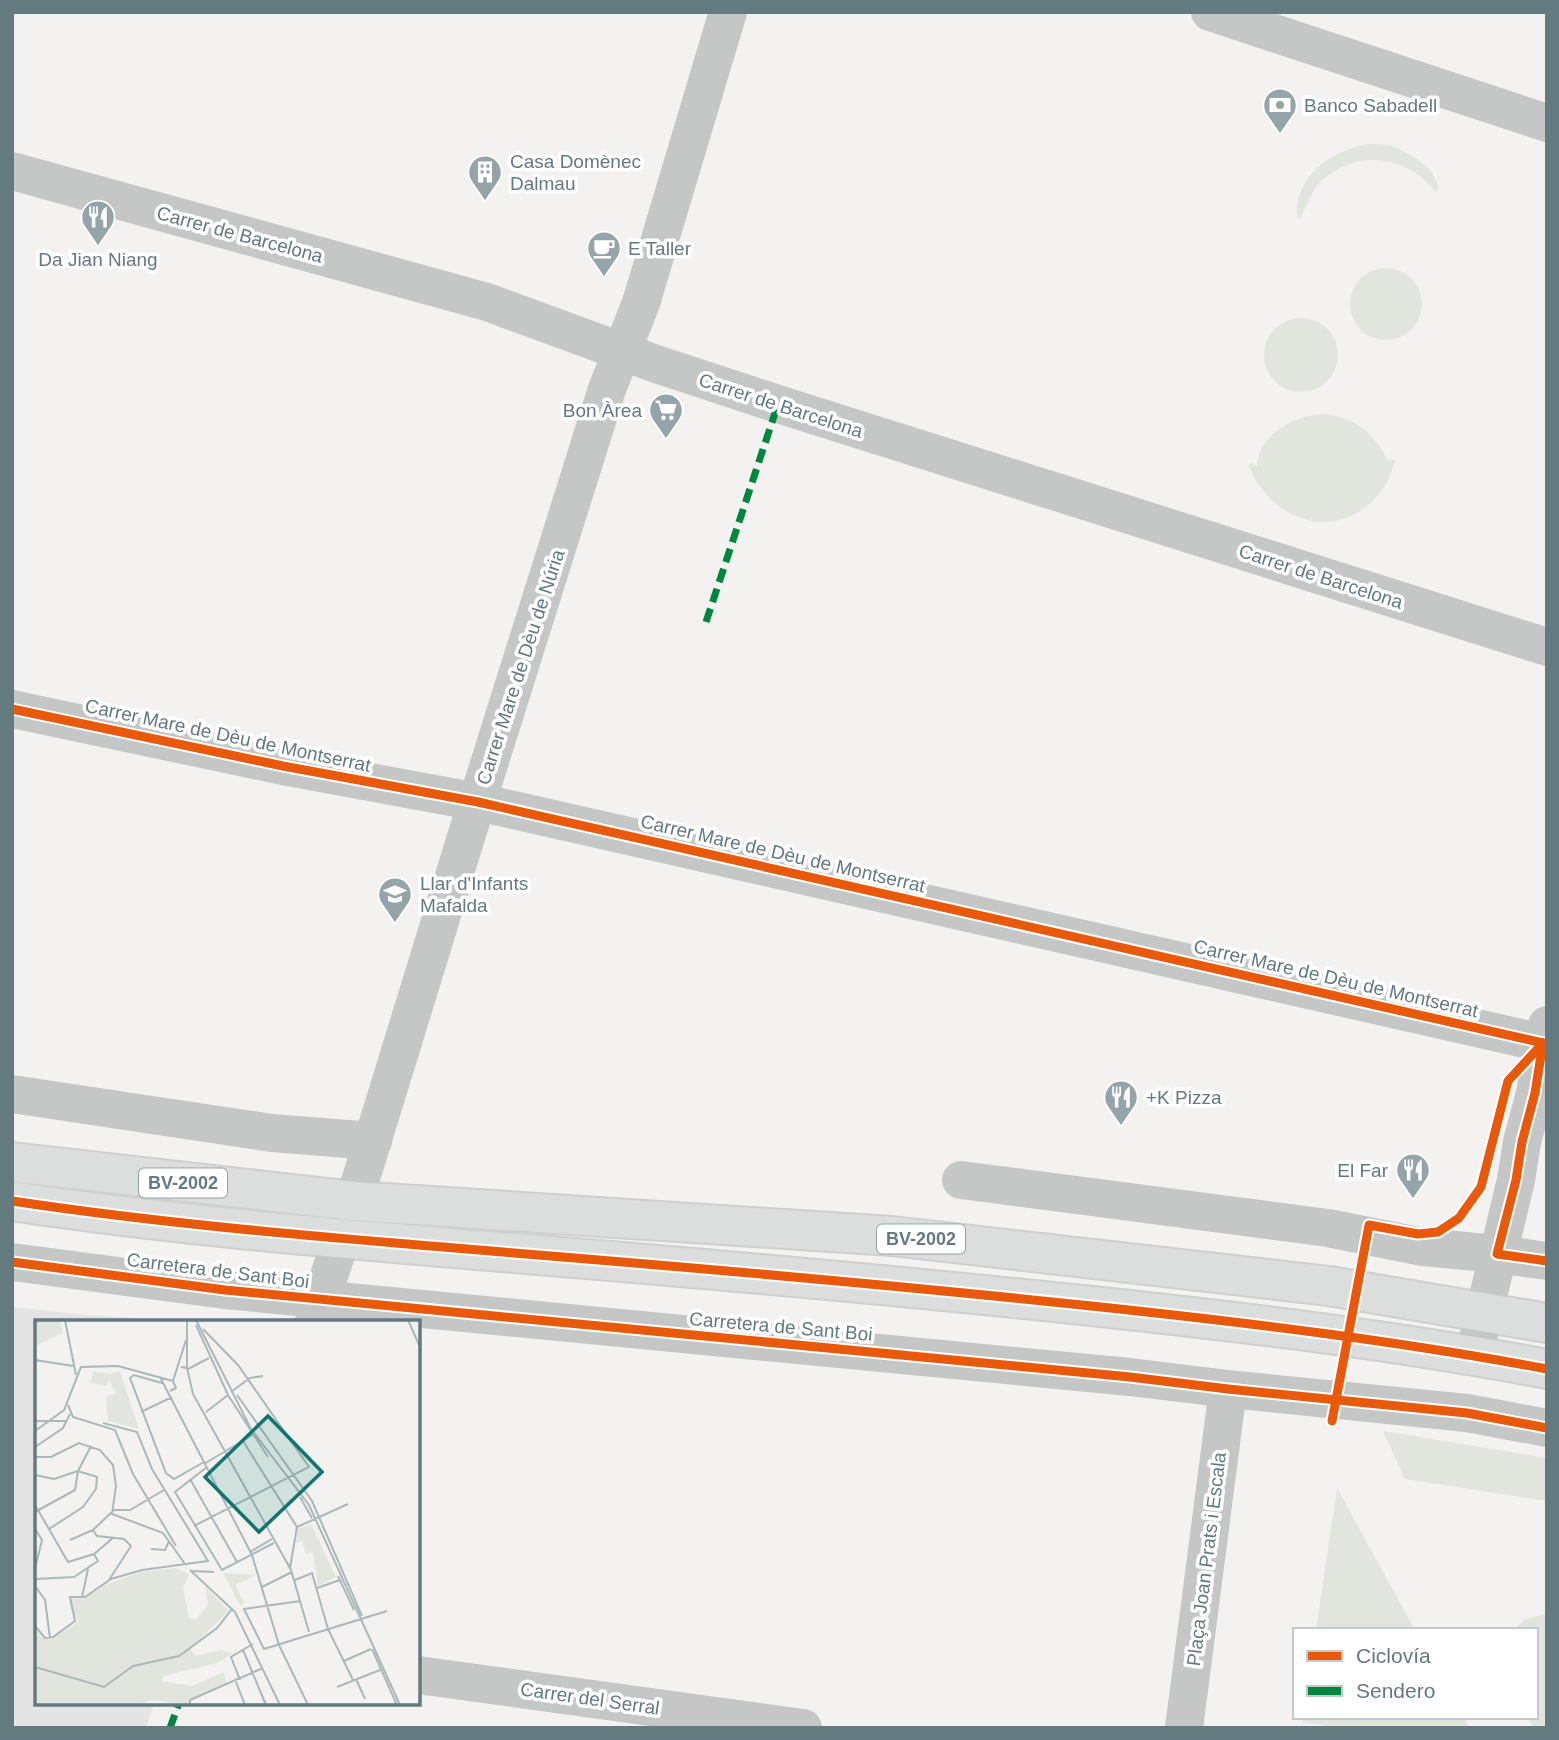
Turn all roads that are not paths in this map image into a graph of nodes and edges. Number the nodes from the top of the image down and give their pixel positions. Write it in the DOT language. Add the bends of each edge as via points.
graph roads {
  1 [pos="728,12"];
  2 [pos="1210,12"];
  3 [pos="1547,123"];
  4 [pos="12,171"];
  5 [pos="624,352"];
  6 [pos="1547,648"];
  7 [pos="12,709"];
  8 [pos="478,802"];
  9 [pos="1545,1034"];
  10 [pos="12,1094"];
  11 [pos="373,1141"];
  12 [pos="12,1163"];
  13 [pos="961,1180"];
  14 [pos="12,1201"];
  15 [pos="354,1201"];
  16 [pos="342,1239"];
  17 [pos="1497,1254"];
  18 [pos="1547,1261"];
  19 [pos="12,1262"];
  20 [pos="317,1311"];
  21 [pos="1484,1313"];
  22 [pos="1547,1323"];
  23 [pos="1475,1355"];
  24 [pos="1547,1368"];
  25 [pos="1228,1389"];
  26 [pos="1547,1428"];
  27 [pos="420,1675"];
  28 [pos="803,1728"];
  29 [pos="1184,1728"];
  1 -- 5 [label="street, Carrer Mare de Dèu de Núria"];
  2 -- 3 [label="street"];
  4 -- 5 [label="street, Carrer de Barcelona" via="486,302"];
  5 -- 6 [label="street, Carrer de Barcelona"];
  5 -- 8 [label="street, Carrer Mare de Dèu de Núria" via="607,389"];
  7 -- 8 [label="street, Carrer Mare de Dèu de Montserrat"];
  8 -- 9 [label="street, Carrer Mare de Dèu de Montserrat"];
  8 -- 11 [label="street, Carrer Mare de Dèu de Núria"];
  9 -- 17 [label="street"];
  10 -- 11 [label="street" via="272,1133"];
  11 -- 15 [label="street, Carrer Mare de Dèu de Núria"];
  12 -- 15 [label="main road, BV-2002"];
  13 -- 17 [label="street"];
  14 -- 16 [label="main road, BV-2002"];
  15 -- 16 [label="street, Carrer Mare de Dèu de Núria"];
  15 -- 21 [label="main road, BV-2002" via="892,1236 1329,1286"];
  16 -- 20 [label="street, Carrer Mare de Dèu de Núria"];
  16 -- 23 [label="main road, BV-2002" via="878,1283 1225,1320"];
  17 -- 18 [label="street"];
  17 -- 21 [label="street"];
  19 -- 20 [label="street, Carretera de Sant Boi" via="192,1286"];
  20 -- 25 [label="street, Carretera de Sant Boi" via="1130,1377"];
  21 -- 22 [label="main road, BV-2002"];
  21 -- 23 [label="street"];
  23 -- 24 [label="main road, BV-2002"];
  25 -- 26 [label="street, Carretera de Sant Boi" via="1468,1413"];
  25 -- 29 [label="street, Plaça Joan Prats i Escala"];
  27 -- 28 [label="street, Carrer del Serral"];
}
